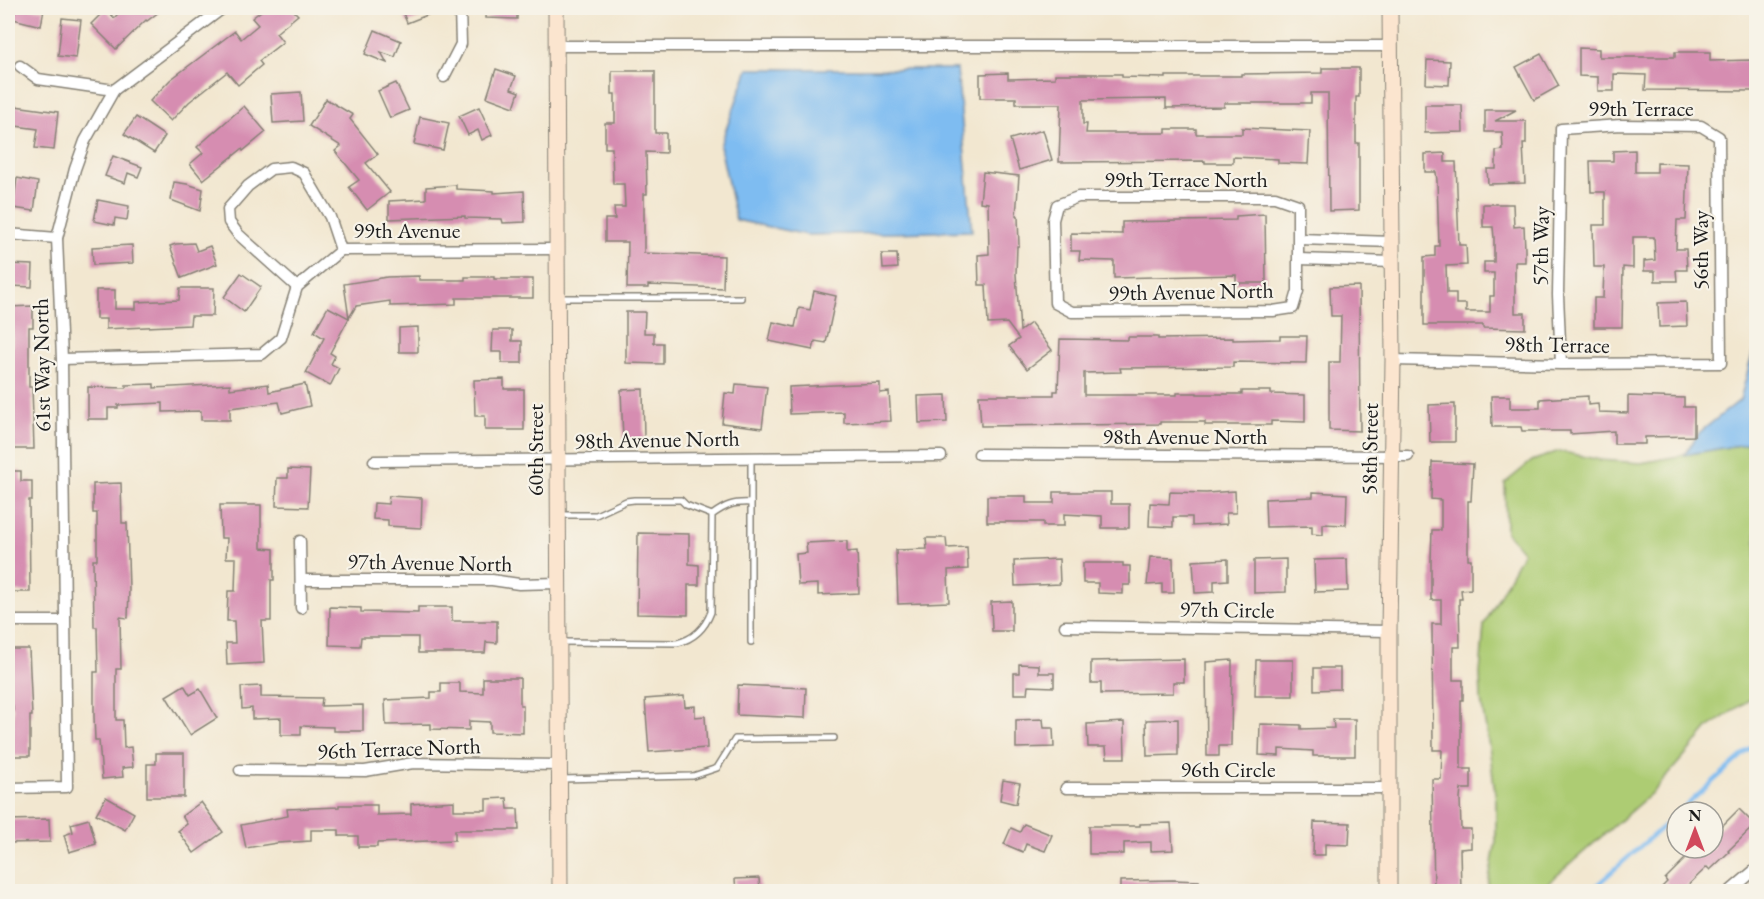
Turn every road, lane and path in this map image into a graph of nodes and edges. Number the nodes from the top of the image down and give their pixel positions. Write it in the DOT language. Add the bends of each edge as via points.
graph roads {
  1 [pos="223,8"];
  2 [pos="460,8"];
  3 [pos="556,8"];
  4 [pos="1390,8"];
  5 [pos="556,46"];
  6 [pos="1390,46"];
  7 [pos="20,66"];
  8 [pos="444,78"];
  9 [pos="114,90"];
  10 [pos="1561,129"];
  11 [pos="1719,136"];
  12 [pos="8,234"];
  13 [pos="57,238"];
  14 [pos="1299,240"];
  15 [pos="1393,242"];
  16 [pos="557,249"];
  17 [pos="342,250"];
  18 [pos="1299,259"];
  19 [pos="1393,262"];
  20 [pos="297,287"];
  21 [pos="557,298"];
  22 [pos="741,298"];
  23 [pos="1055,303"];
  24 [pos="62,359"];
  25 [pos="1393,360"];
  26 [pos="1721,363"];
  27 [pos="1560,364"];
  28 [pos="979,454"];
  29 [pos="941,456"];
  30 [pos="1391,456"];
  31 [pos="1408,456"];
  32 [pos="751,457"];
  33 [pos="558,459"];
  34 [pos="374,461"];
  35 [pos="751,503"];
  36 [pos="558,515"];
  37 [pos="712,515"];
  38 [pos="300,541"];
  39 [pos="300,580"];
  40 [pos="559,583"];
  41 [pos="301,608"];
  42 [pos="8,621"];
  43 [pos="64,621"];
  44 [pos="1065,626"];
  45 [pos="1389,631"];
  46 [pos="559,642"];
  47 [pos="751,642"];
  48 [pos="834,738"];
  49 [pos="240,770"];
  50 [pos="559,772"];
  51 [pos="1390,786"];
  52 [pos="8,788"];
  53 [pos="1066,788"];
  54 [pos="1756,869"];
  55 [pos="1732,890"];
  56 [pos="560,891"];
  57 [pos="1389,891"];
  1 -- 9 [label="street, 61st Way North"];
  2 -- 8 [label="street" via="461,44"];
  3 -- 5 [label="street, 60th Street"];
  4 -- 6 [label="street, 58th Street"];
  5 -- 6 [label="street"];
  5 -- 16 [label="street, 60th Street"];
  6 -- 15 [label="street, 58th Street"];
  7 -- 9 [label="street" via="38,79"];
  9 -- 13 [label="street, 61st Way North" via="85,141"];
  10 -- 11 [label="street, 99th Terrace" via="1701,126"];
  10 -- 27 [label="street, 57th Way"];
  11 -- 26 [label="street, 56th Way"];
  12 -- 13 [label="street"];
  13 -- 24 [label="street, 61st Way North"];
  14 -- 15 [label="street"];
  14 -- 18 [label="street, 99th Terrace North"];
  14 -- 23 [label="street, 99th Terrace North" via="1298,205 1275,197 1077,197 1057,205 1053,220"];
  15 -- 19 [label="street, 58th Street"];
  16 -- 17 [label="street, 99th Avenue"];
  16 -- 21 [label="street, 60th Street"];
  17 -- 20 [label="street, 99th Avenue"];
  17 -- 20 [label="street" via="330,217 304,173 291,166 271,169 248,186 228,210 229,222"];
  18 -- 19 [label="street, 99th Avenue North"];
  18 -- 23 [label="street, 99th Avenue North" via="1293,308 1072,312"];
  19 -- 25 [label="street, 58th Street"];
  20 -- 24 [label="street" via="281,338 262,354"];
  21 -- 22 [label="lane"];
  21 -- 33 [label="street, 60th Street"];
  24 -- 43 [label="street, 61st Way North"];
  25 -- 27 [label="street, 98th Terrace"];
  25 -- 30 [label="street, 58th Street"];
  26 -- 27 [label="street, 98th Terrace"];
  28 -- 30 [label="street, 98th Avenue North"];
  29 -- 32 [label="street, 98th Avenue North"];
  30 -- 31 [label="street, 98th Avenue North"];
  30 -- 45 [label="street, 58th Street"];
  32 -- 33 [label="street, 98th Avenue North"];
  32 -- 35 [label="lane"];
  33 -- 34 [label="street, 98th Avenue North"];
  33 -- 36 [label="street, 60th Street"];
  35 -- 37 [label="lane" via="734,502"];
  35 -- 47 [label="lane"];
  36 -- 37 [label="lane" via="596,515 634,500 681,500"];
  36 -- 40 [label="street, 60th Street"];
  37 -- 46 [label="lane" via="711,612 707,623 688,640"];
  38 -- 39 [label="street"];
  39 -- 40 [label="street, 97th Avenue North"];
  39 -- 41 [label="street"];
  40 -- 46 [label="street, 60th Street"];
  42 -- 43 [label="street"];
  43 -- 52 [label="street, 61st Way North" via="68,787"];
  44 -- 45 [label="street, 97th Circle"];
  45 -- 51 [label="street, 58th Street"];
  46 -- 50 [label="street, 60th Street"];
  48 -- 50 [label="lane" via="735,739 717,768 693,776"];
  49 -- 50 [label="street, 96th Terrace North" via="365,771 413,763"];
  50 -- 56 [label="street, 60th Street"];
  51 -- 53 [label="street, 96th Circle"];
  51 -- 57 [label="street, 58th Street"];
  54 -- 55 [label="street"];
}
